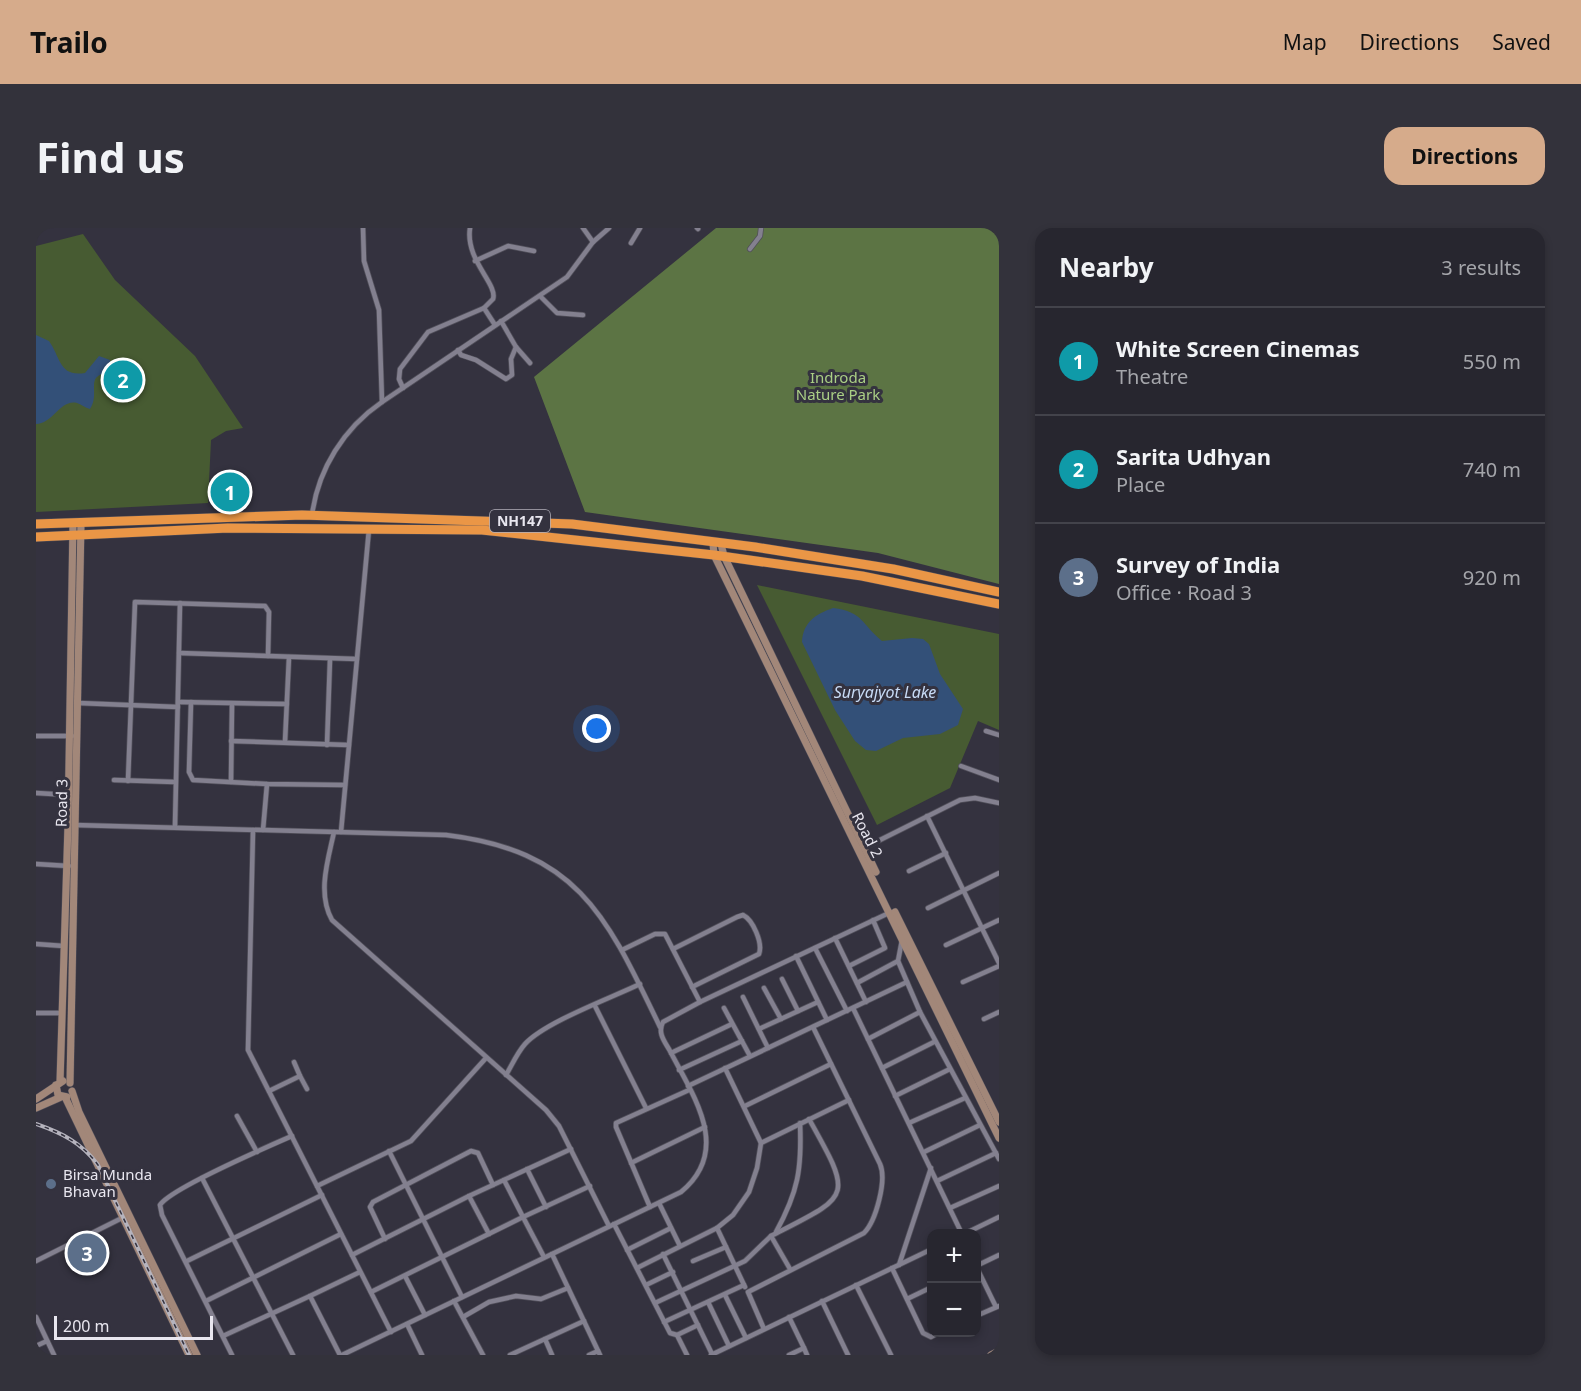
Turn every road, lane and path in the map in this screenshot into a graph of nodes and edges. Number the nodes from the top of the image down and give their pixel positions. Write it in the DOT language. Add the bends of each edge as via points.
graph roads {
  1 [pos="363,228"];
  2 [pos="470,228"];
  3 [pos="583,228"];
  4 [pos="609,228"];
  5 [pos="640,228"];
  6 [pos="761,228"];
  7 [pos="593,242"];
  8 [pos="631,243"];
  9 [pos="750,249"];
  10 [pos="534,251"];
  11 [pos="475,261"];
  12 [pos="540,296"];
  13 [pos="484,308"];
  14 [pos="583,315"];
  15 [pos="501,321"];
  16 [pos="495,325"];
  17 [pos="516,346"];
  18 [pos="458,350"];
  19 [pos="530,363"];
  20 [pos="403,388"];
  21 [pos="382,402"];
  22 [pos="307,515"];
  23 [pos="77,523"];
  24 [pos="36,524"];
  25 [pos="302,528"];
  26 [pos="369,529"];
  27 [pos="77,534"];
  28 [pos="36,537"];
  29 [pos="717,544"];
  30 [pos="719,555"];
  31 [pos="999,592"];
  32 [pos="180,603"];
  33 [pos="999,604"];
  34 [pos="179,653"];
  35 [pos="268,656"];
  36 [pos="289,657"];
  37 [pos="357,659"];
  38 [pos="330,660"];
  39 [pos="191,702"];
  40 [pos="78,703"];
  41 [pos="178,704"];
  42 [pos="232,704"];
  43 [pos="288,704"];
  44 [pos="130,706"];
  45 [pos="986,731"];
  46 [pos="999,735"];
  47 [pos="36,736"];
  48 [pos="74,736"];
  49 [pos="231,741"];
  50 [pos="285,742"];
  51 [pos="327,745"];
  52 [pos="348,745"];
  53 [pos="961,766"];
  54 [pos="114,780"];
  55 [pos="999,780"];
  56 [pos="128,781"];
  57 [pos="175,782"];
  58 [pos="231,782"];
  59 [pos="267,784"];
  60 [pos="345,785"];
  61 [pos="36,794"];
  62 [pos="69,795"];
  63 [pos="999,803"];
  64 [pos="927,816"];
  65 [pos="72,825"];
  66 [pos="175,826"];
  67 [pos="254,830"];
  68 [pos="263,830"];
  69 [pos="334,832"];
  70 [pos="340,832"];
  71 [pos="863,849"];
  72 [pos="946,854"];
  73 [pos="36,864"];
  74 [pos="70,866"];
  75 [pos="909,871"];
  76 [pos="999,873"];
  77 [pos="964,891"];
  78 [pos="928,908"];
  79 [pos="892,911"];
  80 [pos="873,920"];
  81 [pos="999,920"];
  82 [pos="982,928"];
  83 [pos="835,938"];
  84 [pos="902,939"];
  85 [pos="36,944"];
  86 [pos="946,945"];
  87 [pos="64,946"];
  88 [pos="815,948"];
  89 [pos="673,949"];
  90 [pos="622,950"];
  91 [pos="796,957"];
  92 [pos="898,961"];
  93 [pos="999,964"];
  94 [pos="849,966"];
  95 [pos="782,979"];
  96 [pos="907,982"];
  97 [pos="963,982"];
  98 [pos="856,983"];
  99 [pos="640,984"];
  100 [pos="692,987"];
  101 [pos="764,988"];
  102 [pos="743,997"];
  103 [pos="699,1002"];
  104 [pos="818,1002"];
  105 [pos="866,1002"];
  106 [pos="595,1006"];
  107 [pos="724,1008"];
  108 [pos="853,1008"];
  109 [pos="798,1011"];
  110 [pos="847,1011"];
  111 [pos="920,1012"];
  112 [pos="999,1012"];
  113 [pos="36,1013"];
  114 [pos="62,1013"];
  115 [pos="781,1019"];
  116 [pos="984,1019"];
  117 [pos="827,1020"];
  118 [pos="732,1023"];
  119 [pos="660,1027"];
  120 [pos="813,1027"];
  121 [pos="759,1029"];
  122 [pos="868,1039"];
  123 [pos="742,1041"];
  124 [pos="934,1042"];
  125 [pos="768,1048"];
  126 [pos="670,1053"];
  127 [pos="750,1056"];
  128 [pos="486,1058"];
  129 [pos="294,1062"];
  130 [pos="831,1064"];
  131 [pos="725,1068"];
  132 [pos="882,1068"];
  133 [pos="950,1069"];
  134 [pos="679,1070"];
  135 [pos="300,1076"];
  136 [pos="506,1076"];
  137 [pos="58,1083"];
  138 [pos="71,1087"];
  139 [pos="689,1088"];
  140 [pos="307,1089"];
  141 [pos="269,1091"];
  142 [pos="896,1096"];
  143 [pos="63,1097"];
  144 [pos="965,1098"];
  145 [pos="36,1099"];
  146 [pos="849,1100"];
  147 [pos="745,1106"];
  148 [pos="36,1108"];
  149 [pos="646,1108"];
  150 [pos="237,1116"];
  151 [pos="809,1119"];
  152 [pos="999,1122"];
  153 [pos="800,1123"];
  154 [pos="909,1123"];
  155 [pos="980,1125"];
  156 [pos="705,1127"];
  157 [pos="292,1136"];
  158 [pos="999,1138"];
  159 [pos="761,1143"];
  160 [pos="93,1148"];
  161 [pos="571,1149"];
  162 [pos="389,1151"];
  163 [pos="257,1152"];
  164 [pos="924,1152"];
  165 [pos="996,1153"];
  166 [pos="999,1159"];
  167 [pos="631,1163"];
  168 [pos="931,1168"];
  169 [pos="527,1169"];
  170 [pos="202,1178"];
  171 [pos="504,1180"];
  172 [pos="937,1181"];
  173 [pos="406,1185"];
  174 [pos="493,1185"];
  175 [pos="317,1186"];
  176 [pos="590,1186"];
  177 [pos="999,1186"];
  178 [pos="322,1195"];
  179 [pos="469,1196"];
  180 [pos="659,1203"];
  181 [pos="546,1207"];
  182 [pos="651,1207"];
  183 [pos="950,1208"];
  184 [pos="999,1216"];
  185 [pos="523,1217"];
  186 [pos="122,1218"];
  187 [pos="424,1219"];
  188 [pos="612,1225"];
  189 [pos="671,1228"];
  190 [pos="717,1228"];
  191 [pos="961,1229"];
  192 [pos="971,1229"];
  193 [pos="341,1234"];
  194 [pos="489,1234"];
  195 [pos="773,1235"];
  196 [pos="233,1238"];
  197 [pos="385,1239"];
  198 [pos="680,1246"];
  199 [pos="726,1247"];
  200 [pos="627,1250"];
  201 [pos="927,1251"];
  202 [pos="552,1254"];
  203 [pos="663,1254"];
  204 [pos="352,1255"];
  205 [pos="999,1255"];
  206 [pos="442,1257"];
  207 [pos="544,1257"];
  208 [pos="36,1261"];
  209 [pos="187,1261"];
  210 [pos="693,1262"];
  211 [pos="981,1264"];
  212 [pos="899,1265"];
  213 [pos="735,1266"];
  214 [pos="637,1268"];
  215 [pos="892,1268"];
  216 [pos="790,1269"];
  217 [pos="360,1272"];
  218 [pos="672,1272"];
  219 [pos="981,1274"];
  220 [pos="154,1276"];
  221 [pos="405,1276"];
  222 [pos="253,1278"];
  223 [pos="645,1285"];
  224 [pos="744,1285"];
  225 [pos="856,1285"];
  226 [pos="568,1288"];
  227 [pos="927,1289"];
  228 [pos="682,1291"];
  229 [pos="371,1292"];
  230 [pos="748,1292"];
  231 [pos="725,1295"];
  232 [pos="310,1296"];
  233 [pos="462,1297"];
  234 [pos="907,1299"];
  235 [pos="206,1300"];
  236 [pos="454,1301"];
  237 [pos="822,1301"];
  238 [pos="708,1302"];
  239 [pos="655,1303"];
  240 [pos="997,1307"];
  241 [pos="690,1309"];
  242 [pos="271,1314"];
  243 [pos="981,1314"];
  244 [pos="425,1315"];
  245 [pos="36,1317"];
  246 [pos="463,1317"];
  247 [pos="789,1317"];
  248 [pos="584,1321"];
  249 [pos="664,1322"];
  250 [pos="407,1324"];
  251 [pos="698,1325"];
  252 [pos="764,1329"];
  253 [pos="391,1332"];
  254 [pos="677,1335"];
  255 [pos="223,1336"];
  256 [pos="927,1336"];
  257 [pos="746,1338"];
  258 [pos="545,1339"];
  259 [pos="47,1341"];
  260 [pos="36,1346"];
  261 [pos="729,1346"];
  262 [pos="804,1348"];
  263 [pos="999,1351"];
  264 [pos="599,1353"];
  265 [pos="292,1354"];
  266 [pos="54,1355"];
  267 [pos="189,1355"];
  268 [pos="197,1355"];
  269 [pos="232,1355"];
  270 [pos="285,1355"];
  271 [pos="341,1355"];
  272 [pos="422,1355"];
  273 [pos="483,1355"];
  274 [pos="510,1355"];
  275 [pos="552,1355"];
  276 [pos="589,1355"];
  277 [pos="687,1355"];
  278 [pos="711,1355"];
  279 [pos="789,1355"];
  280 [pos="807,1355"];
  281 [pos="848,1355"];
  282 [pos="891,1355"];
  283 [pos="991,1355"];
  1 -- 21 [label="street" via="364,261 379,310"];
  2 -- 11 [label="street" via="469,242"];
  3 -- 7 [label="street"];
  4 -- 7 [label="street"];
  5 -- 8 [label="street"];
  6 -- 9 [label="street"];
  7 -- 12 [label="street" via="567,277"];
  10 -- 11 [label="street" via="508,246"];
  11 -- 13 [label="street" via="495,293"];
  12 -- 14 [label="street" via="557,313"];
  12 -- 15 [label="street"];
  13 -- 16 [label="street"];
  13 -- 20 [label="street" via="428,333 400,369"];
  15 -- 16 [label="street"];
  15 -- 17 [label="street"];
  16 -- 18 [label="street"];
  17 -- 18 [label="street" via="511,359 512,375 506,379"];
  17 -- 19 [label="street"];
  18 -- 20 [label="street"];
  20 -- 21 [label="street"];
  21 -- 22 [label="street" via="367,413 332,454"];
  22 -- 23 [label="highway, NH147"];
  22 -- 25 [label="highway"];
  22 -- 29 [label="highway, NH147" via="572,524"];
  23 -- 24 [label="highway, NH147"];
  23 -- 27 [label="street, Road 3"];
  25 -- 26 [label="highway, NH147"];
  25 -- 27 [label="highway, NH147"];
  26 -- 30 [label="highway, NH147" via="528,533"];
  26 -- 37 [label="street"];
  27 -- 28 [label="highway, NH147"];
  27 -- 40 [label="street, Road 3"];
  27 -- 48 [label="street, Road 3"];
  29 -- 30 [label="street, Road 2"];
  29 -- 31 [label="highway, NH147" via="893,569"];
  30 -- 33 [label="highway, NH147" via="862,576"];
  30 -- 71 [label="street, Road 2"];
  32 -- 34 [label="street"];
  32 -- 35 [label="street" via="265,606 269,612"];
  32 -- 44 [label="street" via="134,604"];
  34 -- 35 [label="street"];
  34 -- 41 [label="street"];
  35 -- 36 [label="street"];
  36 -- 38 [label="street"];
  36 -- 43 [label="street"];
  37 -- 38 [label="street"];
  37 -- 52 [label="street"];
  38 -- 51 [label="street"];
  39 -- 41 [label="street"];
  39 -- 42 [label="street"];
  39 -- 58 [label="street" via="190,778"];
  40 -- 44 [label="street"];
  40 -- 48 [label="street, Road 3"];
  41 -- 44 [label="street"];
  41 -- 57 [label="street"];
  42 -- 43 [label="street"];
  42 -- 49 [label="street"];
  43 -- 50 [label="street"];
  44 -- 56 [label="street"];
  45 -- 46 [label="street"];
  47 -- 48 [label="street"];
  48 -- 62 [label="street, Road 3"];
  48 -- 65 [label="street, Road 3"];
  49 -- 50 [label="street"];
  49 -- 58 [label="street"];
  50 -- 51 [label="street"];
  51 -- 52 [label="street"];
  52 -- 60 [label="street"];
  53 -- 55 [label="street"];
  54 -- 56 [label="street"];
  56 -- 57 [label="street"];
  57 -- 66 [label="street"];
  58 -- 59 [label="street"];
  59 -- 60 [label="street"];
  59 -- 68 [label="street"];
  60 -- 70 [label="street"];
  61 -- 62 [label="street"];
  62 -- 65 [label="street, Road 3"];
  63 -- 64 [label="street" via="975,798 960,800"];
  64 -- 71 [label="street"];
  64 -- 72 [label="street"];
  65 -- 66 [label="street"];
  65 -- 74 [label="street, Road 3"];
  66 -- 67 [label="street"];
  67 -- 68 [label="street"];
  67 -- 141 [label="street" via="248,1040 253,1061"];
  68 -- 69 [label="street"];
  69 -- 70 [label="street"];
  69 -- 128 [label="street" via="324,894 332,920"];
  70 -- 90 [label="street" via="470,838 533,858 558,871 586,896"];
  71 -- 79 [label="street, Road 2"];
  72 -- 75 [label="street"];
  72 -- 77 [label="street"];
  73 -- 74 [label="street"];
  74 -- 87 [label="street, Road 3"];
  74 -- 138 [label="street, Road 3"];
  76 -- 77 [label="street"];
  77 -- 78 [label="street"];
  77 -- 82 [label="street"];
  79 -- 80 [label="street"];
  79 -- 84 [label="street, Road 2"];
  79 -- 152 [label="street, Road 2"];
  80 -- 83 [label="street"];
  80 -- 94 [label="street" via="885,948"];
  81 -- 82 [label="street"];
  82 -- 86 [label="street"];
  82 -- 93 [label="street"];
  83 -- 88 [label="street"];
  83 -- 94 [label="street"];
  84 -- 92 [label="street"];
  84 -- 158 [label="street, Road 2"];
  85 -- 87 [label="street"];
  87 -- 114 [label="street, Road 3"];
  88 -- 91 [label="street"];
  88 -- 110 [label="street"];
  89 -- 90 [label="street" via="660,932"];
  89 -- 100 [label="street"];
  89 -- 100 [label="street" via="738,917 748,918 761,946 759,954"];
  90 -- 99 [label="street"];
  91 -- 103 [label="street"];
  91 -- 104 [label="street"];
  92 -- 96 [label="street"];
  92 -- 98 [label="street"];
  93 -- 97 [label="street"];
  94 -- 98 [label="street"];
  95 -- 109 [label="street"];
  96 -- 105 [label="street"];
  96 -- 111 [label="street"];
  98 -- 105 [label="street"];
  99 -- 106 [label="street"];
  99 -- 119 [label="street"];
  100 -- 103 [label="street"];
  101 -- 115 [label="street"];
  102 -- 121 [label="street"];
  103 -- 119 [label="street" via="668,1018"];
  104 -- 109 [label="street"];
  104 -- 117 [label="street"];
  105 -- 108 [label="street"];
  106 -- 136 [label="street" via="534,1035"];
  106 -- 149 [label="street"];
  107 -- 118 [label="street"];
  108 -- 110 [label="street"];
  108 -- 122 [label="street"];
  109 -- 115 [label="street"];
  110 -- 117 [label="street"];
  111 -- 122 [label="street"];
  111 -- 124 [label="street"];
  112 -- 116 [label="street"];
  113 -- 114 [label="street"];
  114 -- 137 [label="street, Road 3"];
  115 -- 121 [label="street"];
  117 -- 120 [label="street"];
  118 -- 123 [label="street"];
  118 -- 126 [label="street"];
  119 -- 126 [label="street"];
  120 -- 125 [label="street"];
  120 -- 130 [label="street"];
  121 -- 125 [label="street"];
  122 -- 132 [label="street"];
  123 -- 127 [label="street"];
  123 -- 134 [label="street"];
  124 -- 132 [label="street"];
  124 -- 133 [label="street"];
  125 -- 127 [label="street"];
  126 -- 134 [label="street"];
  127 -- 131 [label="street"];
  128 -- 136 [label="street"];
  128 -- 162 [label="street" via="411,1141"];
  129 -- 135 [label="street"];
  130 -- 146 [label="street"];
  130 -- 147 [label="street"];
  131 -- 139 [label="street"];
  131 -- 147 [label="street"];
  132 -- 142 [label="street"];
  133 -- 142 [label="street"];
  133 -- 144 [label="street"];
  134 -- 139 [label="street"];
  135 -- 140 [label="street"];
  135 -- 141 [label="street"];
  136 -- 161 [label="street" via="546,1110"];
  137 -- 138 [label="street"];
  137 -- 143 [label="street, Road 3" via="56,1093"];
  137 -- 145 [label="street"];
  138 -- 143 [label="street"];
  138 -- 160 [label="street, Road 3"];
  139 -- 149 [label="street"];
  139 -- 156 [label="street"];
  141 -- 157 [label="street"];
  142 -- 154 [label="street"];
  143 -- 148 [label="street"];
  143 -- 160 [label="street, Road 3"];
  144 -- 154 [label="street"];
  144 -- 155 [label="street"];
  146 -- 151 [label="street"];
  146 -- 216 [label="street" via="884,1176 871,1223 859,1236"];
  147 -- 159 [label="street"];
  149 -- 167 [label="street" via="616,1125"];
  150 -- 163 [label="street"];
  151 -- 153 [label="street"];
  151 -- 195 [label="street" via="836,1170 840,1188 835,1200"];
  153 -- 159 [label="street"];
  153 -- 195 [label="street" via="798,1186"];
  154 -- 164 [label="street"];
  155 -- 164 [label="street"];
  155 -- 165 [label="street"];
  156 -- 167 [label="street"];
  156 -- 180 [label="street" via="707,1156 698,1176 681,1192"];
  157 -- 163 [label="street"];
  157 -- 175 [label="street"];
  159 -- 190 [label="street" via="748,1192 733,1215"];
  160 -- 186 [label="street, Road 3"];
  160 -- 220 [label="street, Road 3"];
  161 -- 169 [label="street"];
  161 -- 176 [label="street"];
  162 -- 173 [label="street"];
  162 -- 175 [label="street"];
  163 -- 170 [label="street"];
  164 -- 168 [label="street"];
  165 -- 166 [label="street"];
  165 -- 172 [label="street"];
  167 -- 182 [label="street"];
  168 -- 172 [label="street"];
  168 -- 212 [label="street"];
  169 -- 171 [label="street"];
  169 -- 181 [label="street"];
  170 -- 196 [label="street"];
  170 -- 209 [label="street" via="160,1205"];
  171 -- 174 [label="street"];
  171 -- 185 [label="street"];
  172 -- 183 [label="street"];
  173 -- 174 [label="street" via="475,1150"];
  173 -- 187 [label="street"];
  173 -- 197 [label="street" via="370,1204"];
  174 -- 179 [label="street"];
  175 -- 178 [label="street"];
  176 -- 181 [label="street"];
  176 -- 188 [label="street"];
  177 -- 183 [label="street"];
  178 -- 193 [label="street"];
  178 -- 196 [label="street"];
  179 -- 187 [label="street"];
  179 -- 194 [label="street"];
  180 -- 182 [label="street"];
  180 -- 189 [label="street"];
  181 -- 185 [label="street"];
  182 -- 188 [label="street"];
  183 -- 191 [label="street"];
  184 -- 192 [label="street"];
  185 -- 194 [label="street"];
  185 -- 207 [label="street"];
  186 -- 208 [label="street"];
  186 -- 220 [label="street, Road 3"];
  187 -- 197 [label="street"];
  187 -- 206 [label="street"];
  188 -- 200 [label="street"];
  188 -- 202 [label="street"];
  189 -- 198 [label="street"];
  189 -- 200 [label="street"];
  190 -- 198 [label="street"];
  190 -- 199 [label="street"];
  193 -- 204 [label="street"];
  193 -- 222 [label="street"];
  194 -- 206 [label="street"];
  195 -- 213 [label="street"];
  195 -- 216 [label="street"];
  196 -- 209 [label="street"];
  196 -- 222 [label="street"];
  197 -- 204 [label="street"];
  198 -- 203 [label="street"];
  199 -- 210 [label="street"];
  199 -- 213 [label="street"];
  200 -- 214 [label="street"];
  201 -- 212 [label="street"];
  202 -- 207 [label="street"];
  202 -- 226 [label="street"];
  203 -- 214 [label="street"];
  203 -- 218 [label="street"];
  204 -- 217 [label="street"];
  205 -- 211 [label="street"];
  206 -- 221 [label="street"];
  206 -- 233 [label="street"];
  207 -- 233 [label="street"];
  209 -- 235 [label="street"];
  212 -- 215 [label="street"];
  213 -- 224 [label="street"];
  213 -- 228 [label="street"];
  214 -- 223 [label="street"];
  215 -- 225 [label="street"];
  215 -- 234 [label="street"];
  216 -- 230 [label="street"];
  217 -- 229 [label="street"];
  217 -- 232 [label="street"];
  218 -- 223 [label="street"];
  218 -- 228 [label="street"];
  219 -- 240 [label="street"];
  220 -- 267 [label="street, Road 3"];
  220 -- 268 [label="street, Road 3"];
  221 -- 229 [label="street"];
  221 -- 244 [label="street"];
  222 -- 235 [label="street"];
  222 -- 242 [label="street"];
  223 -- 239 [label="street"];
  224 -- 230 [label="street"];
  224 -- 231 [label="street"];
  225 -- 237 [label="street"];
  225 -- 282 [label="street"];
  226 -- 246 [label="street" via="542,1299 516,1296 489,1302"];
  226 -- 248 [label="street"];
  227 -- 234 [label="street"];
  228 -- 239 [label="street"];
  228 -- 241 [label="street"];
  229 -- 253 [label="street"];
  230 -- 252 [label="street"];
  231 -- 238 [label="street"];
  231 -- 257 [label="street"];
  232 -- 242 [label="street"];
  232 -- 271 [label="street"];
  233 -- 236 [label="street"];
  234 -- 256 [label="street"];
  235 -- 255 [label="street"];
  236 -- 244 [label="street"];
  236 -- 246 [label="street"];
  237 -- 247 [label="street"];
  237 -- 281 [label="street"];
  238 -- 241 [label="street"];
  238 -- 261 [label="street"];
  239 -- 249 [label="street"];
  240 -- 243 [label="street"];
  241 -- 249 [label="street"];
  241 -- 251 [label="street"];
  242 -- 255 [label="street"];
  242 -- 265 [label="street"];
  244 -- 250 [label="street"];
  245 -- 259 [label="street"];
  246 -- 273 [label="street"];
  247 -- 252 [label="street"];
  247 -- 262 [label="street"];
  248 -- 258 [label="street"];
  248 -- 264 [label="street"];
  249 -- 254 [label="street" via="672,1335"];
  250 -- 253 [label="street"];
  250 -- 272 [label="street"];
  251 -- 254 [label="street"];
  251 -- 278 [label="street"];
  252 -- 257 [label="street"];
  253 -- 271 [label="street"];
  254 -- 277 [label="street"];
  255 -- 269 [label="street"];
  257 -- 261 [label="street"];
  258 -- 274 [label="street"];
  258 -- 275 [label="street"];
  259 -- 260 [label="street"];
  259 -- 266 [label="street"];
  261 -- 278 [label="street"];
  262 -- 279 [label="street"];
  262 -- 280 [label="street"];
  263 -- 283 [label="street"];
  264 -- 276 [label="street"];
  265 -- 270 [label="street"];
}
